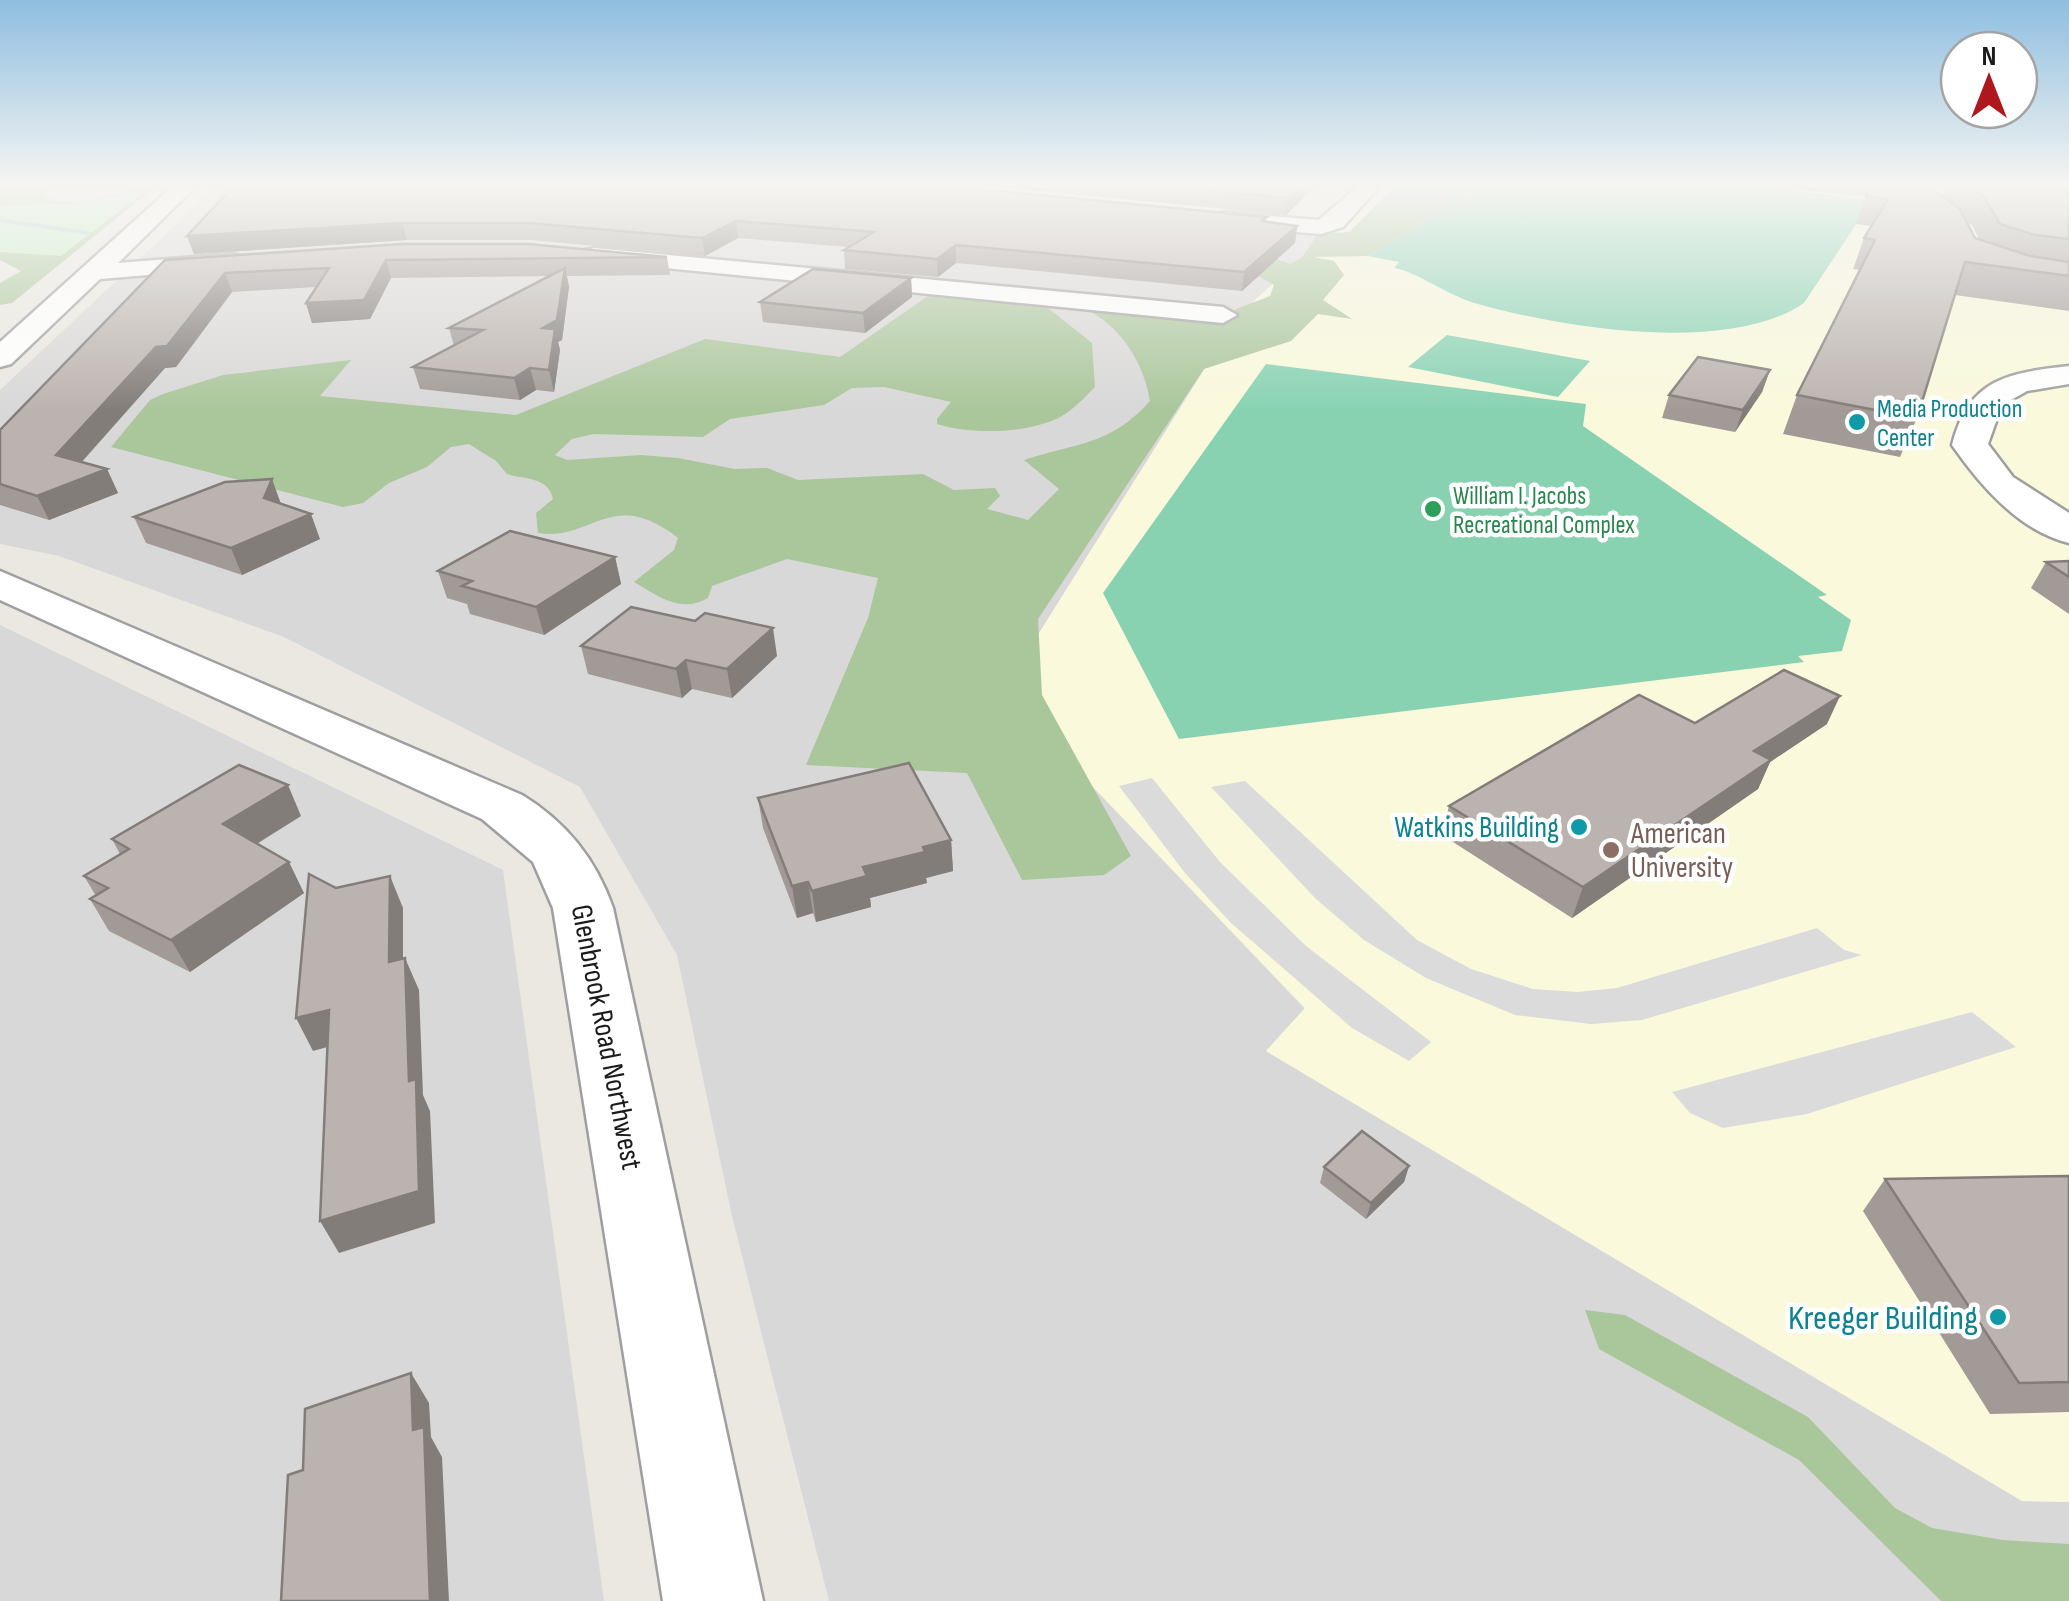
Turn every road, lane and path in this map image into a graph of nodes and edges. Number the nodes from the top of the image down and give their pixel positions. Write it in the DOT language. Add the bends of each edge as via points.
graph roads {
  1 [pos="106,262"];
  2 [pos="243,262"];
  3 [pos="663,262"];
  4 [pos="95,272"];
  5 [pos="47,315"];
  6 [pos="1223,315"];
  7 [pos="0,316"];
  8 [pos="0,358"];
  9 [pos="2069,375"];
  10 [pos="2069,532"];
  11 [pos="0,584"];
  12 [pos="713,1601"];
  1 -- 4 [label="street"];
  2 -- 4 [label="street"];
  3 -- 6 [label="street"];
  4 -- 5 [label="street"];
  5 -- 7 [label="street"];
  5 -- 8 [label="street"];
  9 -- 10 [label="street" via="1985,398 1970,445 2000,485"];
  11 -- 12 [label="street, Glenbrook Road Northwest" via="502,807 544,837 564,862 583,908"];
}
